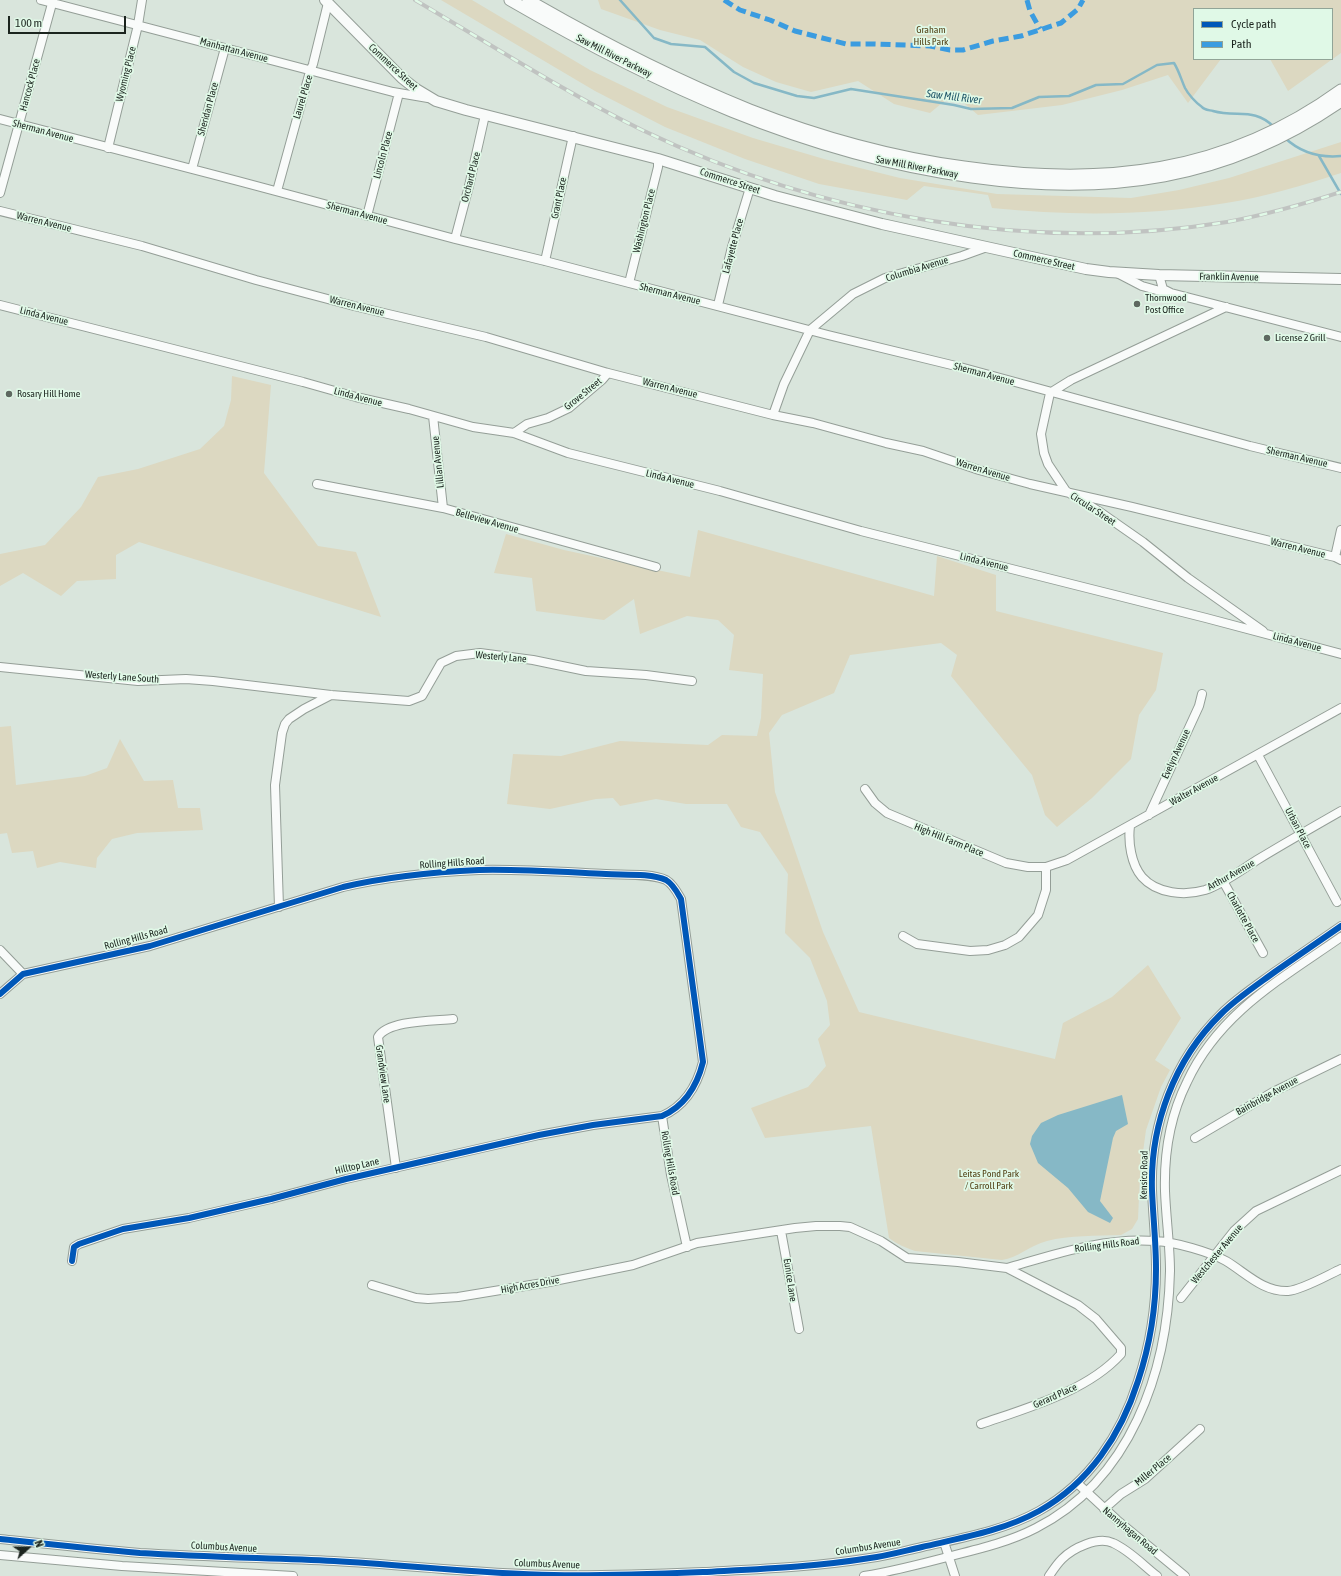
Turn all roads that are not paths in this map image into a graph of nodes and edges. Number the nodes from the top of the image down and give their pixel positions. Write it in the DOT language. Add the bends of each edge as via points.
graph roads {
  1 [pos="41,0"];
  2 [pos="142,0"];
  3 [pos="510,0"];
  4 [pos="528,0"];
  5 [pos="326,1"];
  6 [pos="53,2"];
  7 [pos="138,25"];
  8 [pos="225,48"];
  9 [pos="311,70"];
  10 [pos="1341,90"];
  11 [pos="399,93"];
  12 [pos="428,98"];
  13 [pos="1341,101"];
  14 [pos="485,115"];
  15 [pos="0,119"];
  16 [pos="20,124"];
  17 [pos="1290,127"];
  18 [pos="573,136"];
  19 [pos="108,148"];
  20 [pos="658,159"];
  21 [pos="192,169"];
  22 [pos="750,188"];
  23 [pos="277,191"];
  24 [pos="0,193"];
  25 [pos="0,211"];
  26 [pos="367,216"];
  27 [pos="455,239"];
  28 [pos="988,247"];
  29 [pos="545,261"];
  30 [pos="1116,273"];
  31 [pos="1158,275"];
  32 [pos="1341,279"];
  33 [pos="628,283"];
  34 [pos="1171,293"];
  35 [pos="0,305"];
  36 [pos="718,305"];
  37 [pos="1226,307"];
  38 [pos="810,330"];
  39 [pos="1341,337"];
  40 [pos="608,372"];
  41 [pos="1050,393"];
  42 [pos="773,415"];
  43 [pos="433,416"];
  44 [pos="514,433"];
  45 [pos="1341,468"];
  46 [pos="317,484"];
  47 [pos="1066,491"];
  48 [pos="443,508"];
  49 [pos="1341,530"];
  50 [pos="1338,559"];
  51 [pos="656,566"];
  52 [pos="1267,634"];
  53 [pos="1341,654"];
  54 [pos="0,667"];
  55 [pos="692,681"];
  56 [pos="268,688"];
  57 [pos="1202,694"];
  58 [pos="331,695"];
  59 [pos="1341,708"];
  60 [pos="1258,755"];
  61 [pos="865,789"];
  62 [pos="1341,811"];
  63 [pos="1149,814"];
  64 [pos="1130,826"];
  65 [pos="1300,834"];
  66 [pos="1046,867"];
  67 [pos="1223,881"];
  68 [pos="1337,902"];
  69 [pos="279,907"];
  70 [pos="1341,926"];
  71 [pos="903,936"];
  72 [pos="1341,937"];
  73 [pos="0,950"];
  74 [pos="1263,953"];
  75 [pos="23,974"];
  76 [pos="0,994"];
  77 [pos="453,1019"];
  78 [pos="1341,1059"];
  79 [pos="662,1116"];
  80 [pos="1195,1138"];
  81 [pos="396,1168"];
  82 [pos="1341,1170"];
  83 [pos="781,1230"];
  84 [pos="1162,1241"];
  85 [pos="687,1248"];
  86 [pos="1215,1256"];
  87 [pos="72,1261"];
  88 [pos="1007,1268"];
  89 [pos="1341,1269"];
  90 [pos="372,1284"];
  91 [pos="1181,1298"];
  92 [pos="799,1329"];
  93 [pos="1121,1354"];
  94 [pos="982,1424"];
  95 [pos="1200,1429"];
  96 [pos="1077,1483"];
  97 [pos="1087,1492"];
  98 [pos="1104,1509"];
  99 [pos="0,1539"];
  100 [pos="944,1542"];
  101 [pos="50,1544"];
  102 [pos="0,1555"];
  103 [pos="948,1557"];
  104 [pos="47,1560"];
  105 [pos="486,1574"];
  106 [pos="293,1576"];
  107 [pos="864,1576"];
  108 [pos="955,1576"];
  109 [pos="1049,1576"];
  110 [pos="1157,1576"];
  111 [pos="1185,1576"];
  1 -- 6 [label="street, Manhattan Avenue"];
  2 -- 7 [label="street, Wyoming Place"];
  3 -- 17 [label="highway, Saw Mill River Parkway" via="616,58 734,113 829,147 927,170 984,179 1070,185 1156,178 1240,155 1272,141"];
  4 -- 17 [label="highway, Saw Mill River Parkway" via="711,94 832,138 930,162 1030,174 1117,174 1187,162"];
  5 -- 9 [label="street, Laurel Place"];
  5 -- 12 [label="main road, Commerce Street" via="402,78"];
  6 -- 7 [label="street, Manhattan Avenue"];
  6 -- 16 [label="street, Hancock Place"];
  7 -- 8 [label="street, Manhattan Avenue"];
  7 -- 19 [label="street, Wyoming Place"];
  8 -- 9 [label="street, Manhattan Avenue"];
  8 -- 21 [label="street, Sheridan Place"];
  9 -- 11 [label="street, Manhattan Avenue"];
  9 -- 23 [label="street, Laurel Place"];
  10 -- 17 [label="highway, Saw Mill River Parkway"];
  11 -- 12 [label="street, Manhattan Avenue"];
  11 -- 26 [label="street, Lincoln Place"];
  12 -- 14 [label="main road, Commerce Street"];
  13 -- 17 [label="highway, Saw Mill River Parkway"];
  14 -- 18 [label="main road, Commerce Street"];
  14 -- 27 [label="street, Orchard Place"];
  15 -- 16 [label="street, Sherman Avenue"];
  16 -- 19 [label="street, Sherman Avenue"];
  16 -- 24 [label="street, Hancock Place"];
  18 -- 20 [label="main road, Commerce Street"];
  18 -- 29 [label="street, Grant Place"];
  19 -- 21 [label="street, Sherman Avenue"];
  20 -- 22 [label="main road, Commerce Street"];
  20 -- 33 [label="street, Washington Place"];
  21 -- 23 [label="street, Sherman Avenue"];
  22 -- 28 [label="main road, Commerce Street" via="882,224"];
  22 -- 36 [label="street, Lafayette Place"];
  23 -- 26 [label="street, Sherman Avenue"];
  25 -- 40 [label="street, Warren Avenue" via="142,246 354,306 486,337"];
  26 -- 27 [label="street, Sherman Avenue"];
  27 -- 29 [label="street, Sherman Avenue"];
  28 -- 30 [label="main road, Commerce Street" via="1086,269"];
  28 -- 38 [label="street, Columbia Avenue" via="885,278 853,294"];
  29 -- 33 [label="street, Sherman Avenue"];
  30 -- 31 [label="main road, Franklin Avenue"];
  30 -- 34 [label="street, Commerce Street" via="1142,286"];
  31 -- 32 [label="main road, Franklin Avenue"];
  31 -- 34 [label="street" via="1163,289"];
  33 -- 36 [label="street, Sherman Avenue"];
  34 -- 37 [label="street, Commerce Street"];
  35 -- 43 [label="street, Linda Avenue"];
  36 -- 38 [label="street, Sherman Avenue"];
  37 -- 39 [label="street, Commerce Street"];
  37 -- 41 [label="street" via="1070,380"];
  38 -- 41 [label="street, Sherman Avenue"];
  38 -- 42 [label="street, Columbia Avenue" via="784,384"];
  40 -- 42 [label="street, Warren Avenue"];
  40 -- 44 [label="street, Grove Street" via="569,408 527,424"];
  41 -- 45 [label="street, Sherman Avenue"];
  41 -- 47 [label="street, Circular Street" via="1041,434 1044,453 1048,464"];
  42 -- 47 [label="street, Warren Avenue" via="813,422 923,451 1030,484"];
  43 -- 44 [label="street, Linda Avenue" via="473,427"];
  43 -- 48 [label="street, Lillian Avenue"];
  44 -- 52 [label="street, Linda Avenue" via="568,453"];
  46 -- 48 [label="street, Belleview Avenue"];
  47 -- 50 [label="street, Warren Avenue"];
  47 -- 52 [label="street, Circular Street" via="1143,542 1188,578"];
  48 -- 51 [label="street, Belleview Avenue"];
  49 -- 50 [label="street"];
  52 -- 53 [label="street, Linda Avenue"];
  54 -- 56 [label="street, Westerly Lane South" via="138,680 186,679"];
  55 -- 58 [label="street, Westerly Lane" via="586,671 480,653 456,656 441,662 422,696 414,700"];
  56 -- 58 [label="street, Westerly Lane"];
  57 -- 63 [label="street, Evelyn Avenue" via="1199,706"];
  58 -- 69 [label="street" via="289,719 282,733 275,785"];
  59 -- 60 [label="street, Walter Avenue"];
  60 -- 63 [label="street, Walter Avenue"];
  60 -- 65 [label="street, Urban Place"];
  61 -- 66 [label="street, High Hill Farm Place" via="887,814 907,823 1006,863"];
  62 -- 65 [label="street, Arthur Avenue"];
  63 -- 64 [label="street, Walter Avenue"];
  64 -- 66 [label="street, Walter Avenue" via="1067,860"];
  64 -- 67 [label="street, Arthur Avenue" via="1129,837 1136,867 1142,878 1154,886 1190,894 1206,890"];
  65 -- 67 [label="street, Arthur Avenue"];
  65 -- 68 [label="street, Urban Place"];
  66 -- 71 [label="street" via="1046,890 1038,915 1019,937 1005,945 988,950 970,951 917,944"];
  67 -- 74 [label="street, Charlotte Place"];
  69 -- 75 [label="street, Rolling Hills Road" via="150,946"];
  69 -- 79 [label="street, Rolling Hills Road" via="363,883 447,872 567,872 650,876 666,880 681,899 703,1062 699,1079 692,1089 672,1112"];
  70 -- 84 [label="street, Kensico Road" via="1231,1005 1205,1031 1184,1061 1168,1093 1156,1138 1152,1178"];
  72 -- 84 [label="street, Kensico Road" via="1239,1011 1214,1037 1194,1068 1179,1100 1168,1144"];
  73 -- 75 [label="street"];
  75 -- 76 [label="street, Rolling Hills Road"];
  77 -- 81 [label="street, Grandview Lane" via="398,1024 386,1028 378,1037"];
  78 -- 80 [label="street, Bainbridge Avenue" via="1273,1092"];
  79 -- 81 [label="street, Hilltop Lane" via="570,1129"];
  79 -- 85 [label="street, Rolling Hills Road" via="671,1175"];
  81 -- 87 [label="street, Hilltop Lane" via="189,1218 123,1228 78,1244 74,1247"];
  82 -- 86 [label="street, Westchester Avenue" via="1256,1211 1234,1231"];
  83 -- 85 [label="street, Rolling Hills Road" via="697,1243"];
  83 -- 88 [label="street, Rolling Hills Road" via="816,1226 850,1227 881,1241 907,1258"];
  83 -- 92 [label="street, Eunice Lane"];
  84 -- 86 [label="street, Rolling Hills Road"];
  84 -- 88 [label="street, Rolling Hills Road" via="1117,1242 1083,1247"];
  84 -- 96 [label="street, Kensico Road" via="1154,1312 1138,1383 1114,1437"];
  84 -- 97 [label="street, Kensico Road" via="1170,1275 1162,1344 1153,1378 1125,1445 1110,1468"];
  85 -- 90 [label="street, High Acres Drive" via="629,1265 458,1297 416,1298"];
  86 -- 89 [label="street, Rolling Hills Road" via="1252,1280 1274,1290 1294,1290"];
  86 -- 91 [label="street, Westchester Avenue"];
  88 -- 93 [label="street, Rolling Hills Road" via="1078,1305 1096,1319 1121,1348"];
  93 -- 94 [label="street, Gerard Place" via="1093,1377 1071,1390"];
  95 -- 98 [label="street, Miller Place" via="1145,1479 1121,1494"];
  96 -- 97 [label="street, Nannyhagan Road"];
  96 -- 100 [label="street, Columbus Avenue" via="1048,1506 1022,1520"];
  97 -- 98 [label="street, Nannyhagan Road"];
  97 -- 103 [label="street" via="1056,1516 1027,1532 1003,1542"];
  98 -- 111 [label="street, Nannyhagan Road"];
  99 -- 101 [label="street, Columbus Avenue"];
  100 -- 103 [label="street"];
  100 -- 105 [label="street, Columbus Avenue" via="871,1558 793,1568 602,1575"];
  101 -- 104 [label="street"];
  101 -- 105 [label="street, Columbus Avenue" via="136,1552 332,1561"];
  102 -- 104 [label="street"];
  103 -- 107 [label="street"];
  103 -- 108 [label="street"];
  104 -- 106 [label="street"];
  109 -- 110 [label="street" via="1070,1552 1098,1541 1112,1542"];
}
